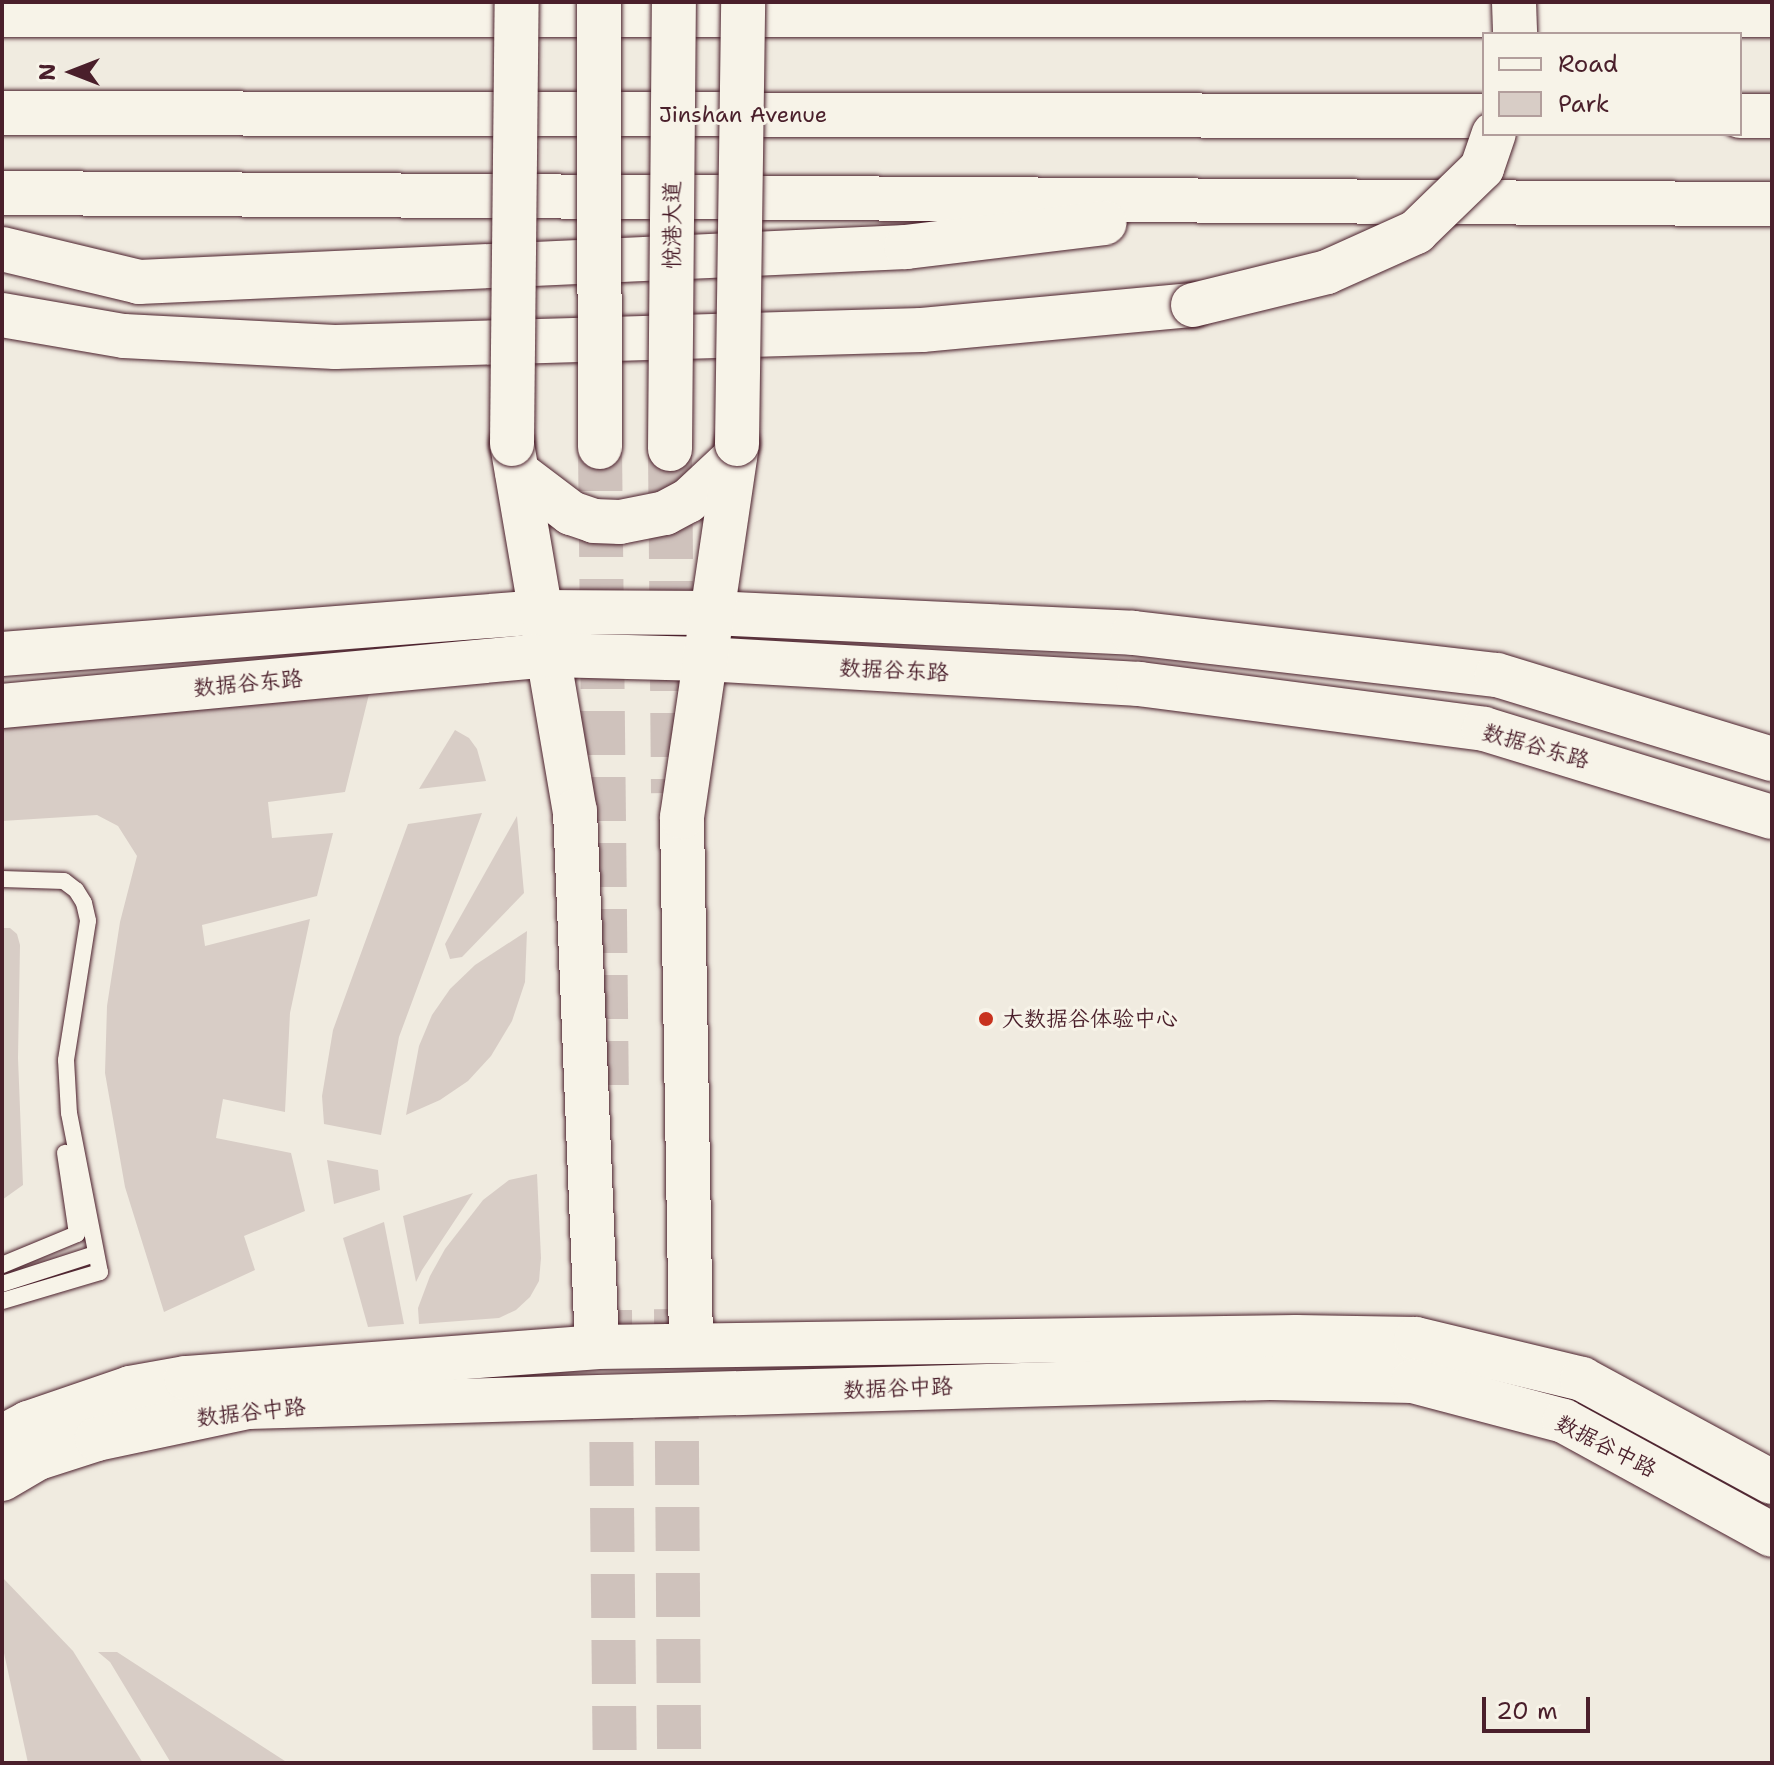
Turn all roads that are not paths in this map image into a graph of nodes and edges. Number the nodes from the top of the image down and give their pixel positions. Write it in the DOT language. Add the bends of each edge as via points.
graph roads {
  1 [pos="517,2"];
  2 [pos="599,2"];
  3 [pos="674,2"];
  4 [pos="743,2"];
  5 [pos="1514,2"];
  6 [pos="2,15"];
  7 [pos="1772,15"];
  8 [pos="1515,32"];
  9 [pos="2,113"];
  10 [pos="1482,116"];
  11 [pos="1742,116"];
  12 [pos="1772,116"];
  13 [pos="1493,136"];
  14 [pos="2,193"];
  15 [pos="1289,201"];
  16 [pos="1772,204"];
  17 [pos="2,249"];
  18 [pos="2,315"];
  19 [pos="600,447"];
  20 [pos="670,449"];
  21 [pos="736,451"];
  22 [pos="515,458"];
  23 [pos="542,612"];
  24 [pos="712,613"];
  25 [pos="2,654"];
  26 [pos="550,655"];
  27 [pos="705,659"];
  28 [pos="2,706"];
  29 [pos="1772,759"];
  30 [pos="1772,817"];
  31 [pos="2,879"];
  32 [pos="2,886"];
  33 [pos="95,1254"];
  34 [pos="2,1265"];
  35 [pos="2,1284"];
  36 [pos="2,1301"];
  37 [pos="691,1345"];
  38 [pos="597,1347"];
  39 [pos="2,1437"];
  40 [pos="2,1479"];
  41 [pos="1772,1482"];
  42 [pos="1772,1535"];
  1 -- 22 [label="main road, bridge"];
  2 -- 19 [label="main road, bridge"];
  3 -- 20 [label="main road, 悦港大道, bridge"];
  4 -- 21 [label="main road, bridge"];
  5 -- 8 [label="main road, bridge"];
  6 -- 7 [label="main road"];
  9 -- 10 [label="main road, Jinshan Avenue"];
  11 -- 12 [label="main road"];
  13 -- 18 [label="main road, bridge" via="1482,168 1416,232 1327,272 1193,305 922,330 335,347 124,336"];
  14 -- 15 [label="main road"];
  15 -- 16 [label="main road"];
  15 -- 17 [label="main road, bridge" via="906,247 139,282"];
  21 -- 22 [label="main road" via="688,501 655,516 620,522 571,513"];
  21 -- 24 [label="main road"];
  22 -- 23 [label="main road"];
  23 -- 24 [label="main road"];
  23 -- 25 [label="main road"];
  23 -- 26 [label="main road"];
  24 -- 27 [label="main road"];
  24 -- 29 [label="main road" via="1133,633 1497,675"];
  26 -- 27 [label="main road, 数据谷东路"];
  26 -- 28 [label="main road, 数据谷东路"];
  26 -- 38 [label="main road" via="575,811"];
  27 -- 30 [label="main road, 数据谷东路" via="1139,684 1484,729"];
  27 -- 37 [label="main road" via="682,817"];
  31 -- 33 [label="lane" via="64,881 84,903 88,921 66,1060 69,1113"];
  32 -- 34 [label="lane" via="57,886 76,904 60,1037 60,1105 77,1234"];
  33 -- 35 [label="lane"];
  33 -- 36 [label="lane" via="100,1272"];
  37 -- 38 [label="main road, 数据谷中路"];
  37 -- 41 [label="main road, 数据谷中路" via="1416,1339 1582,1379"];
  38 -- 39 [label="main road, 数据谷中路" via="186,1378 130,1388"];
  40 -- 42 [label="main road, 数据谷中路" via="38,1458 97,1439 248,1407 1270,1378 1413,1381 1564,1421"];
}
